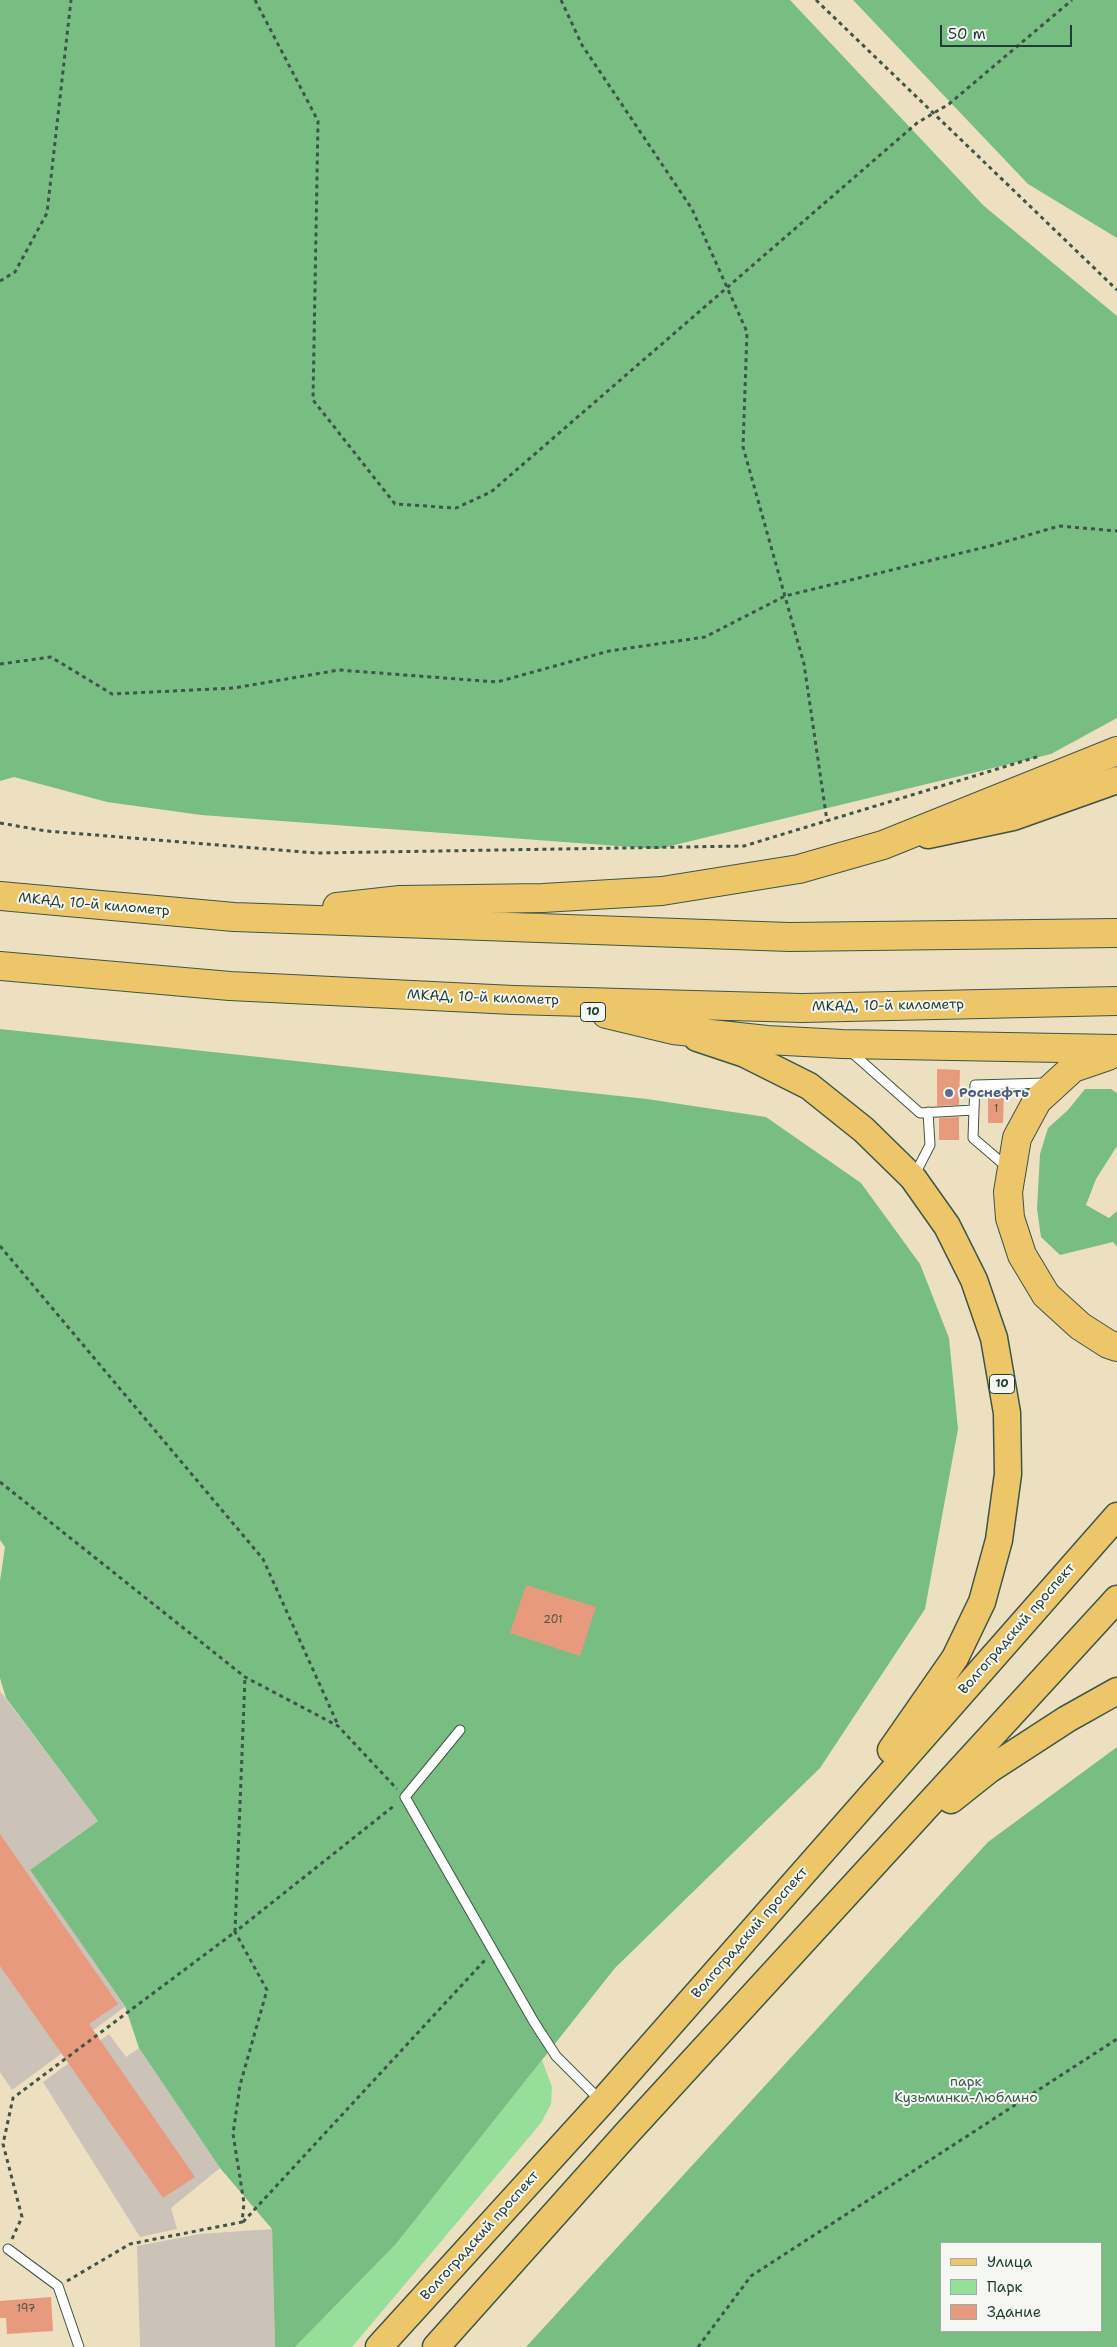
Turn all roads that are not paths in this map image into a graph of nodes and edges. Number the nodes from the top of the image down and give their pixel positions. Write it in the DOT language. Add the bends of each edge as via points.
graph roads {
  1 [pos="1117,751"];
  2 [pos="1117,780"];
  3 [pos="883,845"];
  4 [pos="0,896"];
  5 [pos="234,917"];
  6 [pos="1112,932"];
  7 [pos="0,966"];
  8 [pos="513,1000"];
  9 [pos="1117,1001"];
  10 [pos="673,1030"];
  11 [pos="842,1044"];
  12 [pos="1117,1049"];
  13 [pos="1117,1054"];
  14 [pos="1055,1083"];
  15 [pos="974,1110"];
  16 [pos="928,1112"];
  17 [pos="1011,1170"];
  18 [pos="913,1178"];
  19 [pos="1117,1347"];
  20 [pos="1117,1516"];
  21 [pos="1117,1599"];
  22 [pos="1117,1691"];
  23 [pos="460,1730"];
  24 [pos="825,1847"];
  25 [pos="890,1848"];
  26 [pos="602,2102"];
  27 [pos="8,2249"];
  28 [pos="80,2347"];
  29 [pos="379,2347"];
  30 [pos="436,2347"];
  1 -- 3 [label="highway"];
  2 -- 3 [label="main road" via="1013,817"];
  3 -- 5 [label="highway" via="799,869 662,891 543,898 400,900"];
  4 -- 5 [label="highway, МКАД, 10-й километр"];
  5 -- 6 [label="highway, МКАД, 10-й километр" via="789,937"];
  7 -- 8 [label="highway, МКАД, 10-й километр" via="230,986"];
  8 -- 9 [label="highway, МКАД, 10-й километр" via="802,1008"];
  8 -- 10 [label="highway, 10" via="596,1012"];
  10 -- 11 [label="highway"];
  10 -- 18 [label="main road, 10" via="745,1054 809,1086 864,1130"];
  11 -- 12 [label="highway"];
  11 -- 16 [label="lane" via="920,1112"];
  13 -- 14 [label="highway" via="1096,1058 1073,1068"];
  14 -- 15 [label="lane" via="975,1085"];
  14 -- 17 [label="highway" via="1037,1101 1017,1138"];
  15 -- 16 [label="lane"];
  15 -- 17 [label="lane" via="973,1138"];
  16 -- 18 [label="lane" via="930,1145"];
  17 -- 19 [label="highway" via="1008,1192 1010,1218 1022,1255 1046,1295 1080,1326"];
  18 -- 24 [label="main road, 10" via="948,1226 974,1280 994,1338 1007,1413 1008,1474 999,1540 982,1602 954,1658"];
  20 -- 24 [label="main road, Волгоградский проспект"];
  21 -- 25 [label="main road"];
  22 -- 25 [label="main road" via="990,1769"];
  23 -- 26 [label="lane" via="405,1797 534,2022 556,2056"];
  24 -- 26 [label="main road, Волгоградский проспект"];
  25 -- 30 [label="main road" via="628,2132"];
  26 -- 29 [label="main road, Волгоградский проспект"];
  27 -- 28 [label="lane" via="58,2286"];
}
